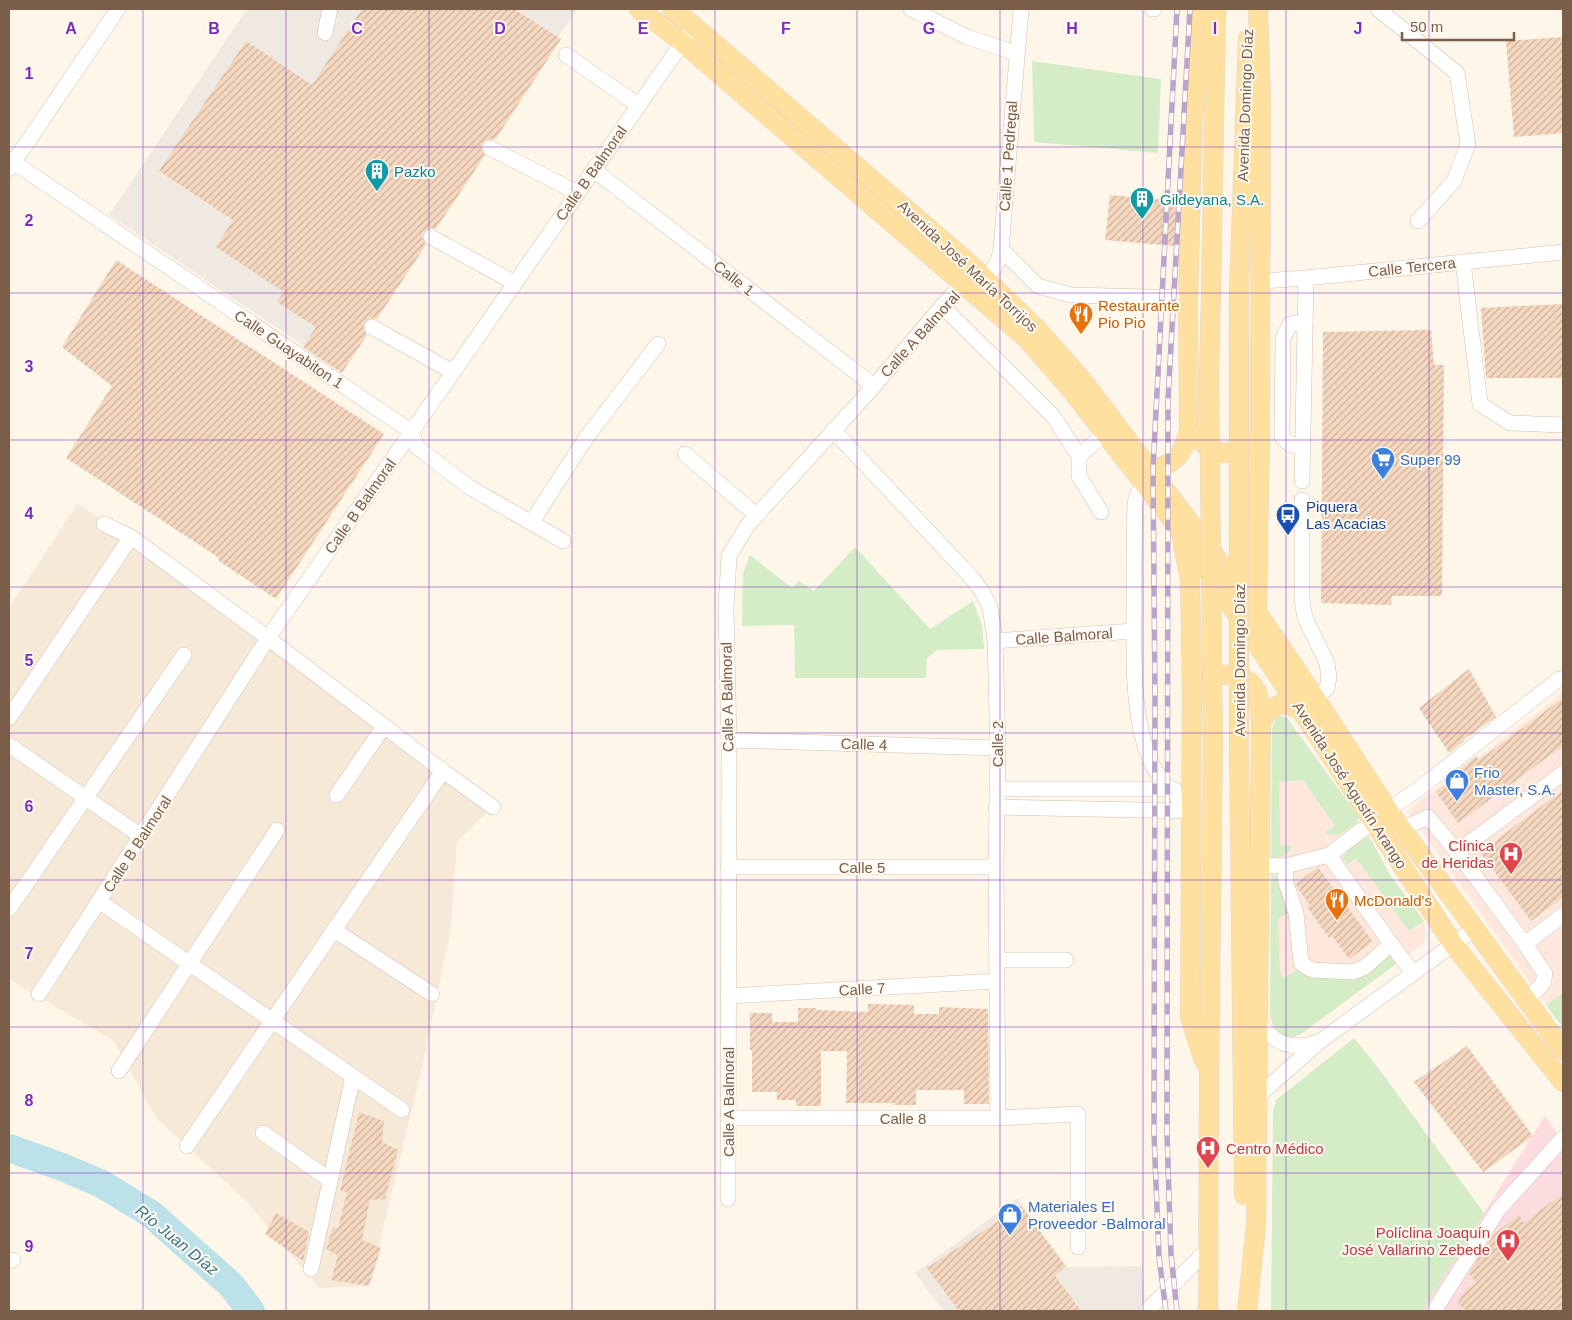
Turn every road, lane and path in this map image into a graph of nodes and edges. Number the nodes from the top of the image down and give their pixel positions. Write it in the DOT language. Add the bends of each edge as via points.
graph roads {
  1 [pos="118,9"];
  2 [pos="330,9"];
  3 [pos="639,9"];
  4 [pos="672,9"];
  5 [pos="911,9"];
  6 [pos="1021,9"];
  7 [pos="1201,9"];
  8 [pos="1216,9"];
  9 [pos="1249,9"];
  10 [pos="1258,9"];
  11 [pos="1378,9"];
  12 [pos="694,26"];
  13 [pos="325,33"];
  14 [pos="682,42"];
  15 [pos="1016,53"];
  16 [pos="566,55"];
  17 [pos="638,105"];
  18 [pos="490,148"];
  19 [pos="10,164"];
  20 [pos="594,170"];
  21 [pos="578,193"];
  22 [pos="1418,221"];
  23 [pos="431,237"];
  24 [pos="1002,249"];
  25 [pos="1563,252"];
  26 [pos="1463,262"];
  27 [pos="984,277"];
  28 [pos="1306,278"];
  29 [pos="1260,281"];
  30 [pos="515,283"];
  31 [pos="966,285"];
  32 [pos="1188,298"];
  33 [pos="942,306"];
  34 [pos="1305,322"];
  35 [pos="372,327"];
  36 [pos="658,344"];
  37 [pos="453,372"];
  38 [pos="874,386"];
  39 [pos="1563,425"];
  40 [pos="1111,429"];
  41 [pos="1189,429"];
  42 [pos="833,430"];
  43 [pos="412,432"];
  44 [pos="1260,432"];
  45 [pos="1302,447"];
  46 [pos="685,454"];
  47 [pos="1079,456"];
  48 [pos="1148,476"];
  49 [pos="1302,481"];
  50 [pos="1302,500"];
  51 [pos="1101,512"];
  52 [pos="756,515"];
  53 [pos="531,523"];
  54 [pos="104,524"];
  55 [pos="1180,530"];
  56 [pos="131,537"];
  57 [pos="563,541"];
  58 [pos="1258,612"];
  59 [pos="1133,631"];
  60 [pos="268,638"];
  61 [pos="995,641"];
  62 [pos="184,655"];
  63 [pos="1559,678"];
  64 [pos="1192,695"];
  65 [pos="1309,705"];
  66 [pos="9,718"];
  67 [pos="1260,720"];
  68 [pos="384,726"];
  69 [pos="729,740"];
  70 [pos="9,745"];
  71 [pos="998,748"];
  72 [pos="443,772"];
  73 [pos="1563,773"];
  74 [pos="996,789"];
  75 [pos="1169,789"];
  76 [pos="1191,789"];
  77 [pos="337,795"];
  78 [pos="86,798"];
  79 [pos="493,807"];
  80 [pos="996,807"];
  81 [pos="1191,811"];
  82 [pos="1381,816"];
  83 [pos="1401,829"];
  84 [pos="277,830"];
  85 [pos="142,836"];
  86 [pos="1457,852"];
  87 [pos="1329,855"];
  88 [pos="1259,864"];
  89 [pos="1285,866"];
  90 [pos="728,867"];
  91 [pos="996,867"];
  92 [pos="1340,870"];
  93 [pos="100,902"];
  94 [pos="9,909"];
  95 [pos="1563,915"];
  96 [pos="1474,929"];
  97 [pos="334,930"];
  98 [pos="1391,944"];
  99 [pos="1453,944"];
  100 [pos="1526,944"];
  101 [pos="997,960"];
  102 [pos="1066,960"];
  103 [pos="190,964"];
  104 [pos="1343,972"];
  105 [pos="1413,973"];
  106 [pos="1476,973"];
  107 [pos="997,982"];
  108 [pos="39,994"];
  109 [pos="432,994"];
  110 [pos="728,996"];
  111 [pos="1527,1002"];
  112 [pos="1258,1020"];
  113 [pos="273,1021"];
  114 [pos="1319,1042"];
  115 [pos="1563,1050"];
  116 [pos="119,1071"];
  117 [pos="353,1076"];
  118 [pos="1209,1076"];
  119 [pos="1563,1082"];
  120 [pos="1257,1097"];
  121 [pos="402,1110"];
  122 [pos="728,1118"];
  123 [pos="998,1118"];
  124 [pos="263,1133"];
  125 [pos="1563,1138"];
  126 [pos="187,1146"];
  127 [pos="330,1180"];
  128 [pos="728,1199"];
  129 [pos="1078,1247"];
  130 [pos="1208,1249"];
  131 [pos="311,1270"];
  132 [pos="1436,1310"];
  133 [pos="1147,1311"];
  134 [pos="1208,1311"];
  135 [pos="1246,1311"];
  1 -- 19 [label="street"];
  2 -- 13 [label="street"];
  3 -- 14 [label="main road, Avenida José María Torrijos"];
  4 -- 12 [label="main road, Avenida José María Torrijos"];
  5 -- 15 [label="street" via="967,37"];
  6 -- 15 [label="street, Calle 1 Pedregal"];
  7 -- 32 [label="main road" via="1193,119"];
  8 -- 118 [label="main road, Avenida Domingo Díaz, bridge" via="1209,375 1213,744"];
  9 -- 135 [label="main road, Avenida Domingo Díaz, bridge" via="1239,293 1239,746"];
  10 -- 29 [label="main road"];
  11 -- 22 [label="street" via="1457,73 1468,144 1454,181"];
  12 -- 14 [label="street, Calle B Balmoral"];
  12 -- 27 [label="main road, Avenida José María Torrijos"];
  14 -- 17 [label="street, Calle B Balmoral"];
  14 -- 31 [label="main road, Avenida José María Torrijos"];
  15 -- 24 [label="street, Calle 1 Pedregal"];
  16 -- 17 [label="street"];
  17 -- 20 [label="street, Calle B Balmoral"];
  18 -- 21 [label="street"];
  19 -- 43 [label="street, Calle Guayabiton 1"];
  20 -- 21 [label="street, Calle B Balmoral"];
  20 -- 38 [label="street, Calle 1"];
  21 -- 30 [label="street, Calle B Balmoral"];
  23 -- 30 [label="street"];
  24 -- 27 [label="street, Calle 1 Pedregal" via="993,270"];
  24 -- 32 [label="street" via="1038,286 1070,295"];
  25 -- 26 [label="street, Calle Tercera"];
  26 -- 28 [label="street, Calle Tercera"];
  26 -- 39 [label="street" via="1480,404 1510,423"];
  27 -- 31 [label="street, Calle 1 Pedregal"];
  27 -- 40 [label="main road, Avenida José María Torrijos" via="1036,328 1083,381"];
  28 -- 29 [label="street, Calle Tercera"];
  28 -- 34 [label="street"];
  29 -- 44 [label="main road"];
  30 -- 37 [label="street, Calle B Balmoral"];
  31 -- 33 [label="street, Calle A Balmoral" via="956,290"];
  31 -- 40 [label="main road, Avenida José María Torrijos" via="1027,339 1073,392"];
  32 -- 41 [label="main road"];
  33 -- 38 [label="street, Calle A Balmoral"];
  33 -- 47 [label="street" via="1053,416"];
  34 -- 45 [label="street"];
  34 -- 45 [label="street" via="1290,324 1283,338 1282,436 1292,445"];
  35 -- 37 [label="street"];
  36 -- 53 [label="street" via="586,438"];
  37 -- 43 [label="street, Calle B Balmoral"];
  38 -- 42 [label="street, Calle A Balmoral"];
  40 -- 47 [label="street"];
  40 -- 48 [label="main road, Avenida José María Torrijos"];
  41 -- 44 [label="main road" via="1206,446 1219,453 1236,452 1251,444"];
  41 -- 48 [label="main road" via="1186,444 1178,457"];
  42 -- 52 [label="street, Calle A Balmoral"];
  42 -- 61 [label="street, Calle 2" via="973,579 990,607"];
  43 -- 53 [label="street, Calle Guayabiton 1" via="417,447 437,464"];
  43 -- 60 [label="street, Calle B Balmoral"];
  44 -- 58 [label="main road"];
  45 -- 49 [label="street"];
  46 -- 52 [label="street"];
  47 -- 51 [label="street" via="1079,476"];
  48 -- 55 [label="main road, Avenida José María Torrijos"];
  48 -- 58 [label="main road, Avenida José María Torrijos"];
  48 -- 59 [label="street" via="1138,492 1136,503"];
  50 -- 65 [label="street" via="1302,600 1305,618 1327,663 1329,677 1327,688"];
  52 -- 69 [label="street, Calle A Balmoral" via="729,556 726,609"];
  53 -- 57 [label="street, Calle Guayabiton 1"];
  54 -- 56 [label="street"];
  55 -- 64 [label="main road" via="1190,579"];
  55 -- 65 [label="main road, Avenida José Agustín Arango"];
  56 -- 60 [label="street"];
  56 -- 66 [label="street"];
  58 -- 65 [label="main road, Avenida José Agustín Arango"];
  59 -- 61 [label="street, Calle Balmoral"];
  59 -- 75 [label="street" via="1142,737 1152,766"];
  60 -- 68 [label="street"];
  60 -- 85 [label="street, Calle B Balmoral"];
  61 -- 71 [label="street, Calle 2"];
  62 -- 78 [label="street"];
  63 -- 82 [label="street"];
  64 -- 67 [label="main road" via="1204,682 1219,674 1233,674 1247,680 1257,691"];
  64 -- 76 [label="main road"];
  65 -- 67 [label="main road" via="1283,703"];
  65 -- 82 [label="main road, Avenida José Agustín Arango"];
  67 -- 88 [label="main road"];
  68 -- 72 [label="street"];
  68 -- 77 [label="street"];
  69 -- 71 [label="street, Calle 4"];
  69 -- 90 [label="street, Calle A Balmoral"];
  70 -- 78 [label="street"];
  71 -- 74 [label="street, Calle 2"];
  72 -- 79 [label="street"];
  72 -- 97 [label="street"];
  73 -- 86 [label="street"];
  74 -- 75 [label="street"];
  74 -- 80 [label="street, Calle 2"];
  75 -- 76 [label="street"];
  75 -- 81 [label="street"];
  76 -- 81 [label="main road"];
  78 -- 85 [label="street"];
  78 -- 94 [label="street"];
  80 -- 81 [label="street"];
  80 -- 91 [label="street, Calle 2"];
  81 -- 118 [label="main road" via="1190,1017"];
  82 -- 83 [label="main road, Avenida José Agustín Arango"];
  82 -- 87 [label="street"];
  82 -- 99 [label="main road, Avenida José Agustín Arango"];
  83 -- 86 [label="street" via="1428,817"];
  83 -- 96 [label="main road, Avenida José Agustín Arango"];
  84 -- 103 [label="street"];
  85 -- 93 [label="street, Calle B Balmoral"];
  86 -- 100 [label="street"];
  87 -- 89 [label="street"];
  87 -- 92 [label="street"];
  88 -- 89 [label="street"];
  88 -- 112 [label="main road"];
  89 -- 104 [label="street" via="1286,883 1296,913 1301,963 1312,970"];
  90 -- 91 [label="street, Calle 5"];
  90 -- 110 [label="street, Calle A Balmoral"];
  91 -- 101 [label="street, Calle 2"];
  92 -- 98 [label="street"];
  92 -- 104 [label="street" via="1336,882 1376,939 1376,946 1371,951"];
  93 -- 103 [label="street"];
  93 -- 108 [label="street, Calle B Balmoral"];
  95 -- 100 [label="street"];
  96 -- 99 [label="street"];
  96 -- 111 [label="main road, Avenida José Agustín Arango"];
  97 -- 109 [label="street"];
  97 -- 113 [label="street"];
  98 -- 104 [label="street" via="1365,967"];
  98 -- 105 [label="street"];
  99 -- 105 [label="street"];
  99 -- 106 [label="main road, Avenida José Agustín Arango"];
  100 -- 111 [label="street" via="1545,974 1543,983"];
  101 -- 102 [label="street"];
  101 -- 107 [label="street, Calle 2"];
  103 -- 113 [label="street"];
  103 -- 116 [label="street"];
  105 -- 114 [label="street"];
  106 -- 111 [label="main road" via="1510,1002 1521,1005"];
  106 -- 119 [label="main road, Avenida José Agustín Arango"];
  107 -- 110 [label="street, Calle 7"];
  107 -- 123 [label="street, Calle 2"];
  110 -- 122 [label="street, Calle A Balmoral"];
  111 -- 115 [label="main road, Avenida José Agustín Arango"];
  112 -- 114 [label="street" via="1277,1041 1291,1046"];
  112 -- 120 [label="main road"];
  113 -- 117 [label="street"];
  113 -- 126 [label="street"];
  114 -- 120 [label="street"];
  117 -- 121 [label="street"];
  117 -- 127 [label="street"];
  118 -- 130 [label="main road, Avenida Domingo Díaz"];
  120 -- 135 [label="main road" via="1256,1225"];
  122 -- 123 [label="street, Calle 8"];
  122 -- 128 [label="street, Calle A Balmoral"];
  123 -- 129 [label="street, Calle 8" via="1078,1114"];
  124 -- 127 [label="street"];
  125 -- 132 [label="street" via="1498,1210"];
  127 -- 131 [label="street"];
  130 -- 133 [label="street"];
  130 -- 134 [label="main road, Avenida Domingo Díaz"];
}
